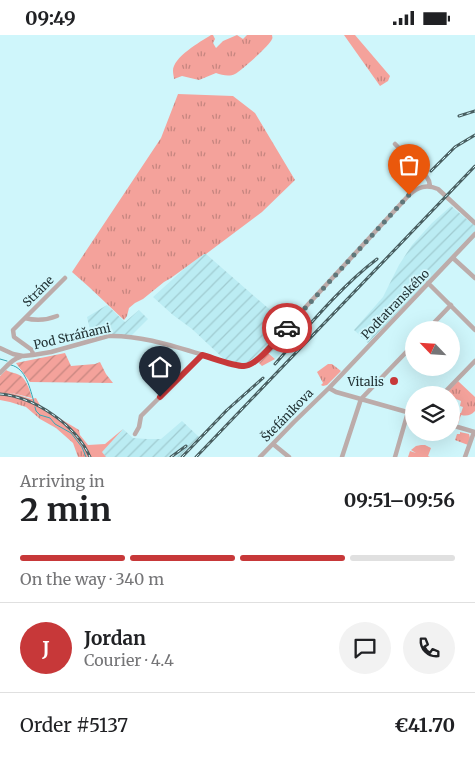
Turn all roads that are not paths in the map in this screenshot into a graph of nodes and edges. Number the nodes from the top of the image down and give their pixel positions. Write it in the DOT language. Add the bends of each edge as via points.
graph roads {
  1 [pos="395,143"];
  2 [pos="430,186"];
  3 [pos="475,223"];
  4 [pos="475,234"];
  5 [pos="453,258"];
  6 [pos="65,278"];
  7 [pos="475,279"];
  8 [pos="428,283"];
  9 [pos="451,305"];
  10 [pos="58,316"];
  11 [pos="25,318"];
  12 [pos="436,321"];
  13 [pos="475,330"];
  14 [pos="0,348"];
  15 [pos="10,353"];
  16 [pos="405,353"];
  17 [pos="33,355"];
  18 [pos="202,355"];
  19 [pos="23,356"];
  20 [pos="475,361"];
  21 [pos="11,362"];
  22 [pos="0,373"];
  23 [pos="451,386"];
  24 [pos="329,387"];
  25 [pos="361,399"];
  26 [pos="405,411"];
  27 [pos="405,422"];
  28 [pos="460,428"];
  29 [pos="474,432"];
  30 [pos="135,434"];
  31 [pos="273,444"];
  32 [pos="260,457"];
  33 [pos="289,457"];
  34 [pos="342,457"];
  35 [pos="395,457"];
  36 [pos="466,457"];
  1 -- 2 [label="street" via="428,179"];
  2 -- 3 [label="street" via="438,189"];
  2 -- 18 [label="street, Pod Stráňami" via="420,187 409,195 251,364 242,366"];
  4 -- 5 [label="street, Podtatranského"];
  5 -- 7 [label="street"];
  5 -- 8 [label="street, Podtatranského"];
  6 -- 11 [label="street, Stráne"];
  8 -- 9 [label="street"];
  8 -- 24 [label="street, Podtatranského"];
  9 -- 12 [label="street"];
  9 -- 13 [label="street"];
  10 -- 11 [label="street, Stráne" via="45,320"];
  11 -- 17 [label="street, Stráne" via="14,329 13,335 32,350"];
  14 -- 15 [label="street, Pod Stráňami"];
  15 -- 19 [label="street, Pod Stráňami"];
  15 -- 21 [label="street"];
  16 -- 25 [label="street"];
  17 -- 18 [label="street, Pod Stráňami" via="115,336"];
  17 -- 19 [label="street, Pod Stráňami"];
  18 -- 30 [label="street" via="141,416"];
  19 -- 21 [label="street"];
  20 -- 23 [label="street"];
  21 -- 22 [label="street"];
  24 -- 25 [label="street"];
  24 -- 31 [label="street, Štefánikova"];
  25 -- 26 [label="street"];
  25 -- 34 [label="street"];
  27 -- 35 [label="street"];
  28 -- 29 [label="street"];
  29 -- 36 [label="street"];
  31 -- 32 [label="street, Štefánikova"];
  31 -- 33 [label="street"];
}
